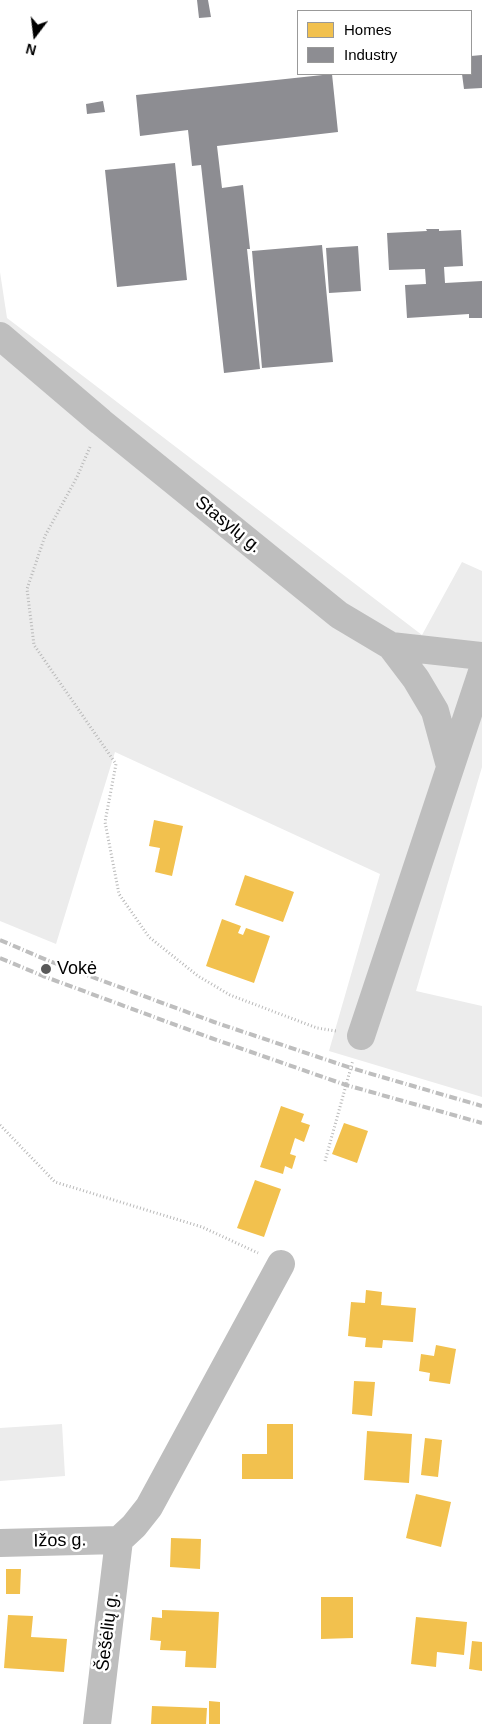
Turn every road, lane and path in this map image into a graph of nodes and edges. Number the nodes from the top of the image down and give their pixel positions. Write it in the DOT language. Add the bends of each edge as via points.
graph roads {
  1 [pos="0,336"];
  2 [pos="101,422"];
  3 [pos="391,646"];
  4 [pos="482,656"];
  5 [pos="482,672"];
  6 [pos="450,766"];
  7 [pos="361,1036"];
  8 [pos="0,1125"];
  9 [pos="325,1161"];
  10 [pos="281,1264"];
  11 [pos="119,1540"];
  12 [pos="0,1543"];
  13 [pos="97,1724"];
  1 -- 2 [label="street, Stasylų g."];
  2 -- 3 [label="street, Stasylų g." via="338,615"];
  2 -- 7 [label="path" via="77,477 45,536 27,589 34,645 116,764 105,822 119,894 148,938 230,996 318,1028"];
  3 -- 4 [label="street, Stasylų g."];
  3 -- 6 [label="street" via="436,711"];
  5 -- 6 [label="street"];
  6 -- 7 [label="street"];
  7 -- 9 [label="path"];
  8 -- 10 [label="path" via="56,1182 202,1227"];
  10 -- 11 [label="street" via="149,1507"];
  11 -- 12 [label="street, Ižos g."];
  11 -- 13 [label="street, Šešėlių g."];
}
